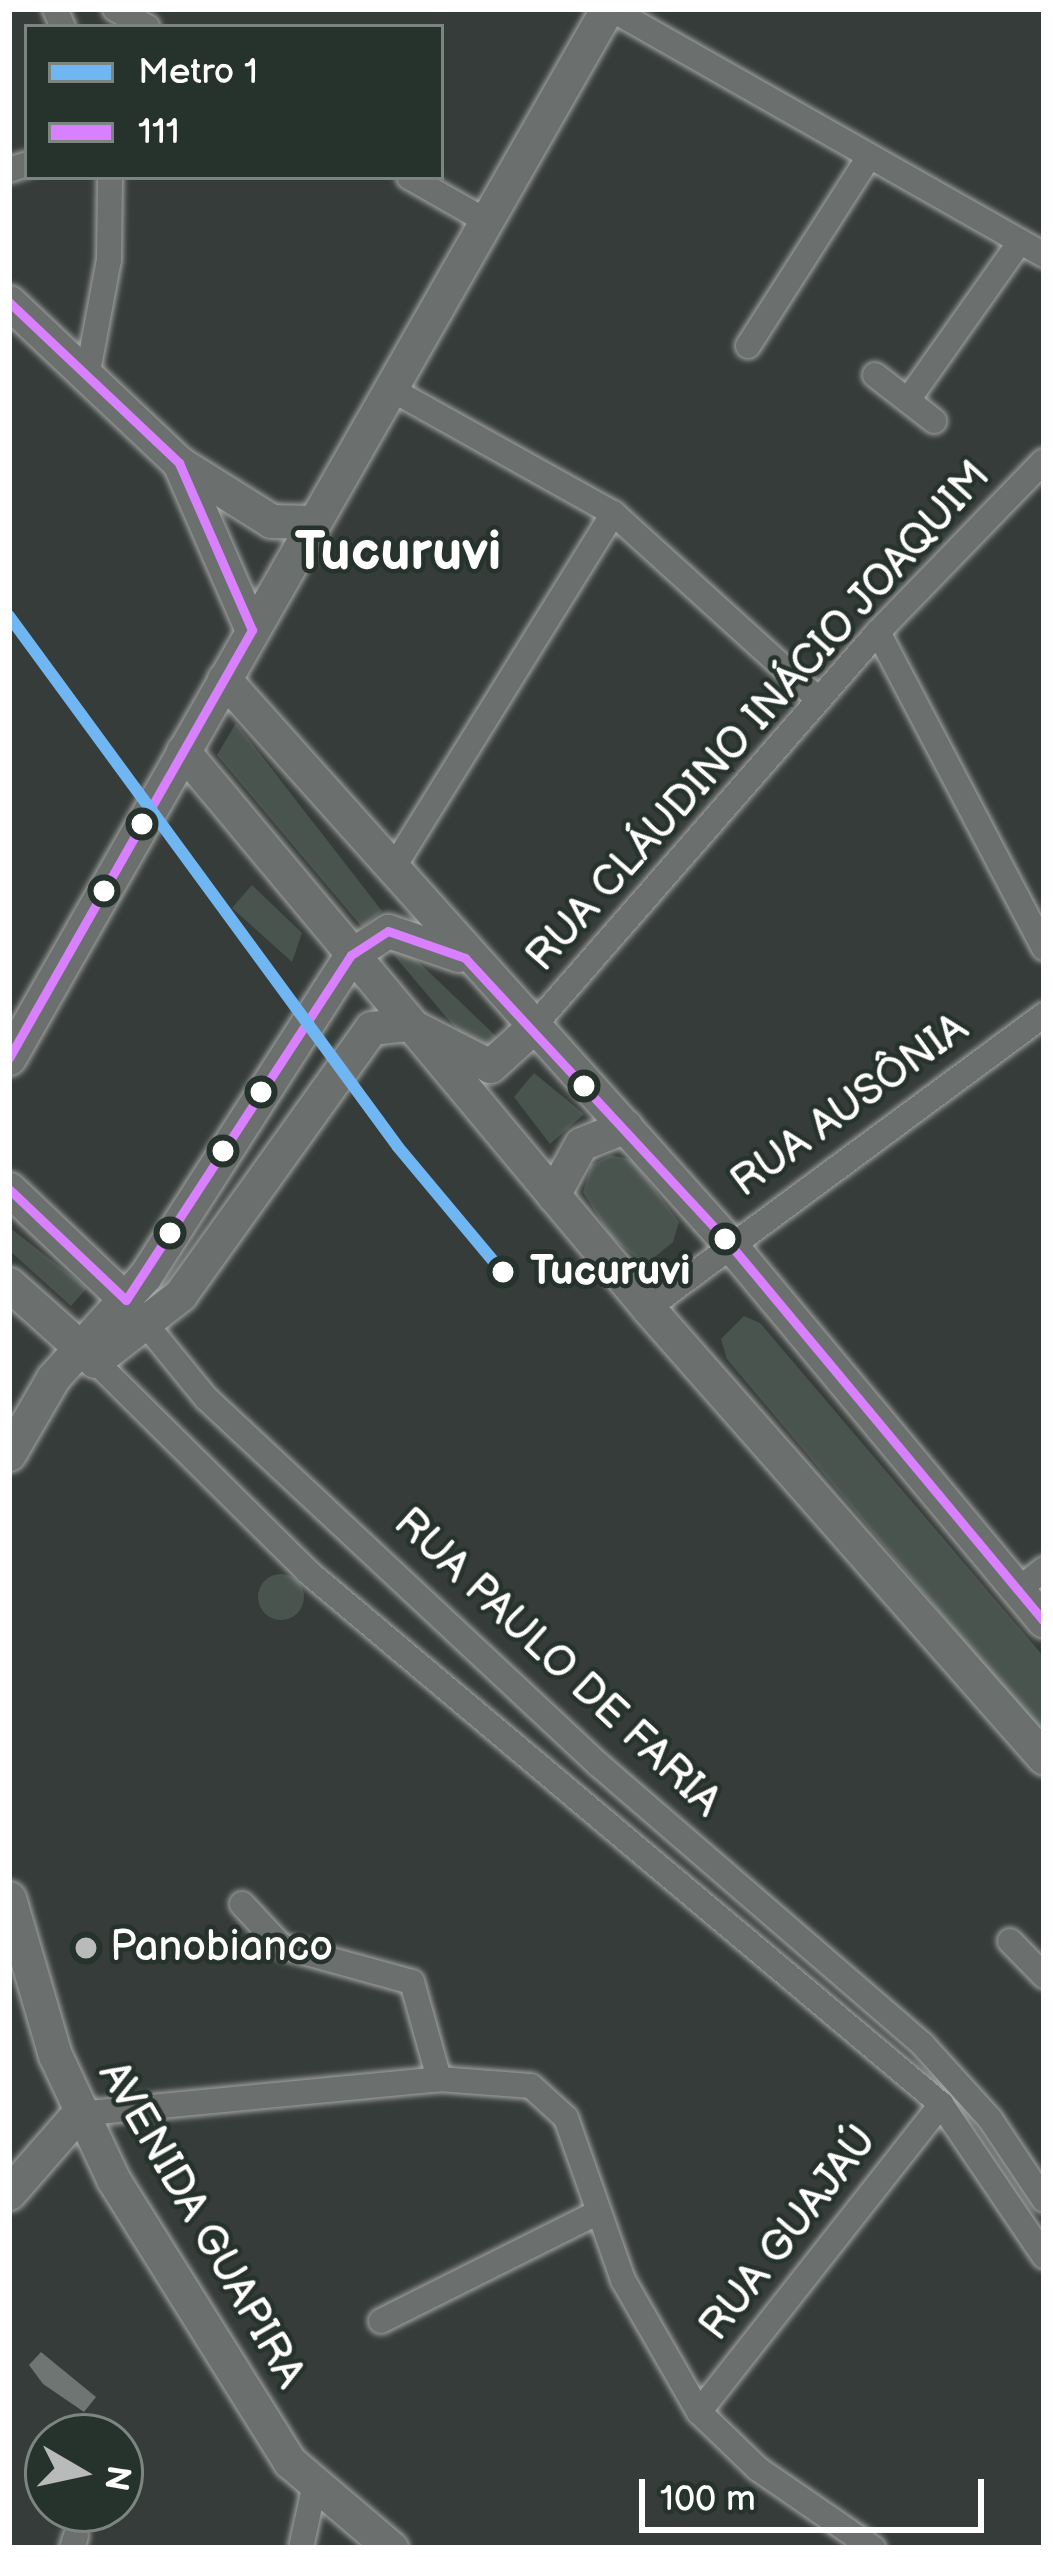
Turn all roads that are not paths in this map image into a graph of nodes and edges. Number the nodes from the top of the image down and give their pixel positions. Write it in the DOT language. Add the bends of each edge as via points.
graph roads {
  1 [pos="115,9"];
  2 [pos="609,9"];
  3 [pos="142,24"];
  4 [pos="869,157"];
  5 [pos="110,180"];
  6 [pos="414,180"];
  7 [pos="486,221"];
  8 [pos="1035,244"];
  9 [pos="9,302"];
  10 [pos="748,346"];
  11 [pos="875,375"];
  12 [pos="87,376"];
  13 [pos="389,388"];
  14 [pos="908,400"];
  15 [pos="934,421"];
  16 [pos="1044,461"];
  17 [pos="179,463"];
  18 [pos="613,513"];
  19 [pos="313,522"];
  20 [pos="252,630"];
  21 [pos="878,632"];
  22 [pos="224,679"];
  23 [pos="819,700"];
  24 [pos="183,751"];
  25 [pos="392,870"];
  26 [pos="1044,948"];
  27 [pos="351,955"];
  28 [pos="465,958"];
  29 [pos="1044,1016"];
  30 [pos="408,1024"];
  31 [pos="533,1027"];
  32 [pos="9,1058"];
  33 [pos="626,1126"];
  34 [pos="12,1194"];
  35 [pos="553,1195"];
  36 [pos="728,1242"];
  37 [pos="9,1284"];
  38 [pos="648,1308"];
  39 [pos="137,1313"];
  40 [pos="87,1354"];
  41 [pos="9,1454"];
  42 [pos="1044,1569"];
  43 [pos="1017,1591"];
  44 [pos="1044,1621"];
  45 [pos="505,1675"];
  46 [pos="475,1707"];
  47 [pos="1044,1758"];
  48 [pos="9,1898"];
  49 [pos="242,1904"];
  50 [pos="1010,1941"];
  51 [pos="1044,1976"];
  52 [pos="439,2079"];
  53 [pos="940,2104"];
  54 [pos="78,2114"];
  55 [pos="9,2174"];
  56 [pos="9,2193"];
  57 [pos="1044,2200"];
  58 [pos="597,2213"];
  59 [pos="1044,2256"];
  60 [pos="381,2321"];
  61 [pos="699,2412"];
  62 [pos="314,2488"];
  63 [pos="301,2548"];
  64 [pos="391,2548"];
  65 [pos="873,2548"];
  1 -- 3 [label="street"];
  2 -- 4 [label="street"];
  2 -- 7 [label="main road"];
  4 -- 8 [label="street"];
  4 -- 10 [label="street"];
  5 -- 12 [label="street" via="109,260"];
  6 -- 7 [label="street"];
  7 -- 13 [label="main road"];
  8 -- 14 [label="street"];
  9 -- 12 [label="main road"];
  11 -- 14 [label="street"];
  12 -- 17 [label="main road"];
  13 -- 18 [label="street"];
  13 -- 19 [label="main road"];
  14 -- 15 [label="street"];
  16 -- 21 [label="street, RUA CLÁUDINO INÁCIO JOAQUIM"];
  17 -- 19 [label="main road" via="271,521"];
  17 -- 20 [label="main road"];
  18 -- 23 [label="street"];
  18 -- 25 [label="street"];
  19 -- 20 [label="main road"];
  20 -- 22 [label="main road"];
  21 -- 23 [label="street, RUA CLÁUDINO INÁCIO JOAQUIM"];
  21 -- 26 [label="street"];
  22 -- 24 [label="main road"];
  22 -- 25 [label="main road"];
  23 -- 31 [label="street, RUA CLÁUDINO INÁCIO JOAQUIM"];
  24 -- 27 [label="main road"];
  24 -- 32 [label="main road"];
  25 -- 28 [label="main road"];
  27 -- 28 [label="main road" via="388,931"];
  27 -- 30 [label="main road"];
  27 -- 39 [label="main road"];
  28 -- 31 [label="main road"];
  29 -- 36 [label="street, RUA AUSÔNIA"];
  30 -- 31 [label="main road" via="490,1066"];
  30 -- 35 [label="main road"];
  30 -- 39 [label="main road" via="383,1022 354,1043 180,1295"];
  31 -- 33 [label="main road"];
  33 -- 35 [label="main road" via="581,1144"];
  33 -- 36 [label="main road"];
  34 -- 39 [label="main road, RUA PAULO DE FARIA"];
  35 -- 38 [label="main road"];
  36 -- 38 [label="street, RUA AUSÔNIA"];
  36 -- 43 [label="main road"];
  37 -- 40 [label="main road, RUA PAULO DE FARIA"];
  38 -- 47 [label="main road"];
  39 -- 40 [label="main road"];
  39 -- 45 [label="street, RUA PAULO DE FARIA" via="206,1399"];
  40 -- 41 [label="main road"];
  40 -- 46 [label="street, RUA PAULO DE FARIA" via="308,1572"];
  42 -- 43 [label="street"];
  43 -- 44 [label="main road"];
  45 -- 46 [label="street" via="486,1681"];
  45 -- 57 [label="street, RUA PAULO DE FARIA" via="923,2045 990,2119"];
  46 -- 53 [label="street, RUA PAULO DE FARIA"];
  48 -- 54 [label="main road, AVENIDA GUAPIRA"];
  49 -- 52 [label="street" via="280,1946 412,1982"];
  50 -- 51 [label="street"];
  52 -- 54 [label="street"];
  52 -- 58 [label="street" via="531,2086 550,2101 566,2118"];
  53 -- 59 [label="street, RUA PAULO DE FARIA"];
  53 -- 61 [label="street, RUA GUAJAÚ"];
  54 -- 55 [label="main road" via="46,2130"];
  54 -- 56 [label="main road"];
  54 -- 62 [label="main road, AVENIDA GUAPIRA" via="262,2425"];
  58 -- 60 [label="street"];
  58 -- 61 [label="street" via="623,2280"];
  61 -- 65 [label="street" via="758,2469"];
  62 -- 63 [label="street"];
  62 -- 64 [label="main road, AVENIDA GUAPIRA"];
}
